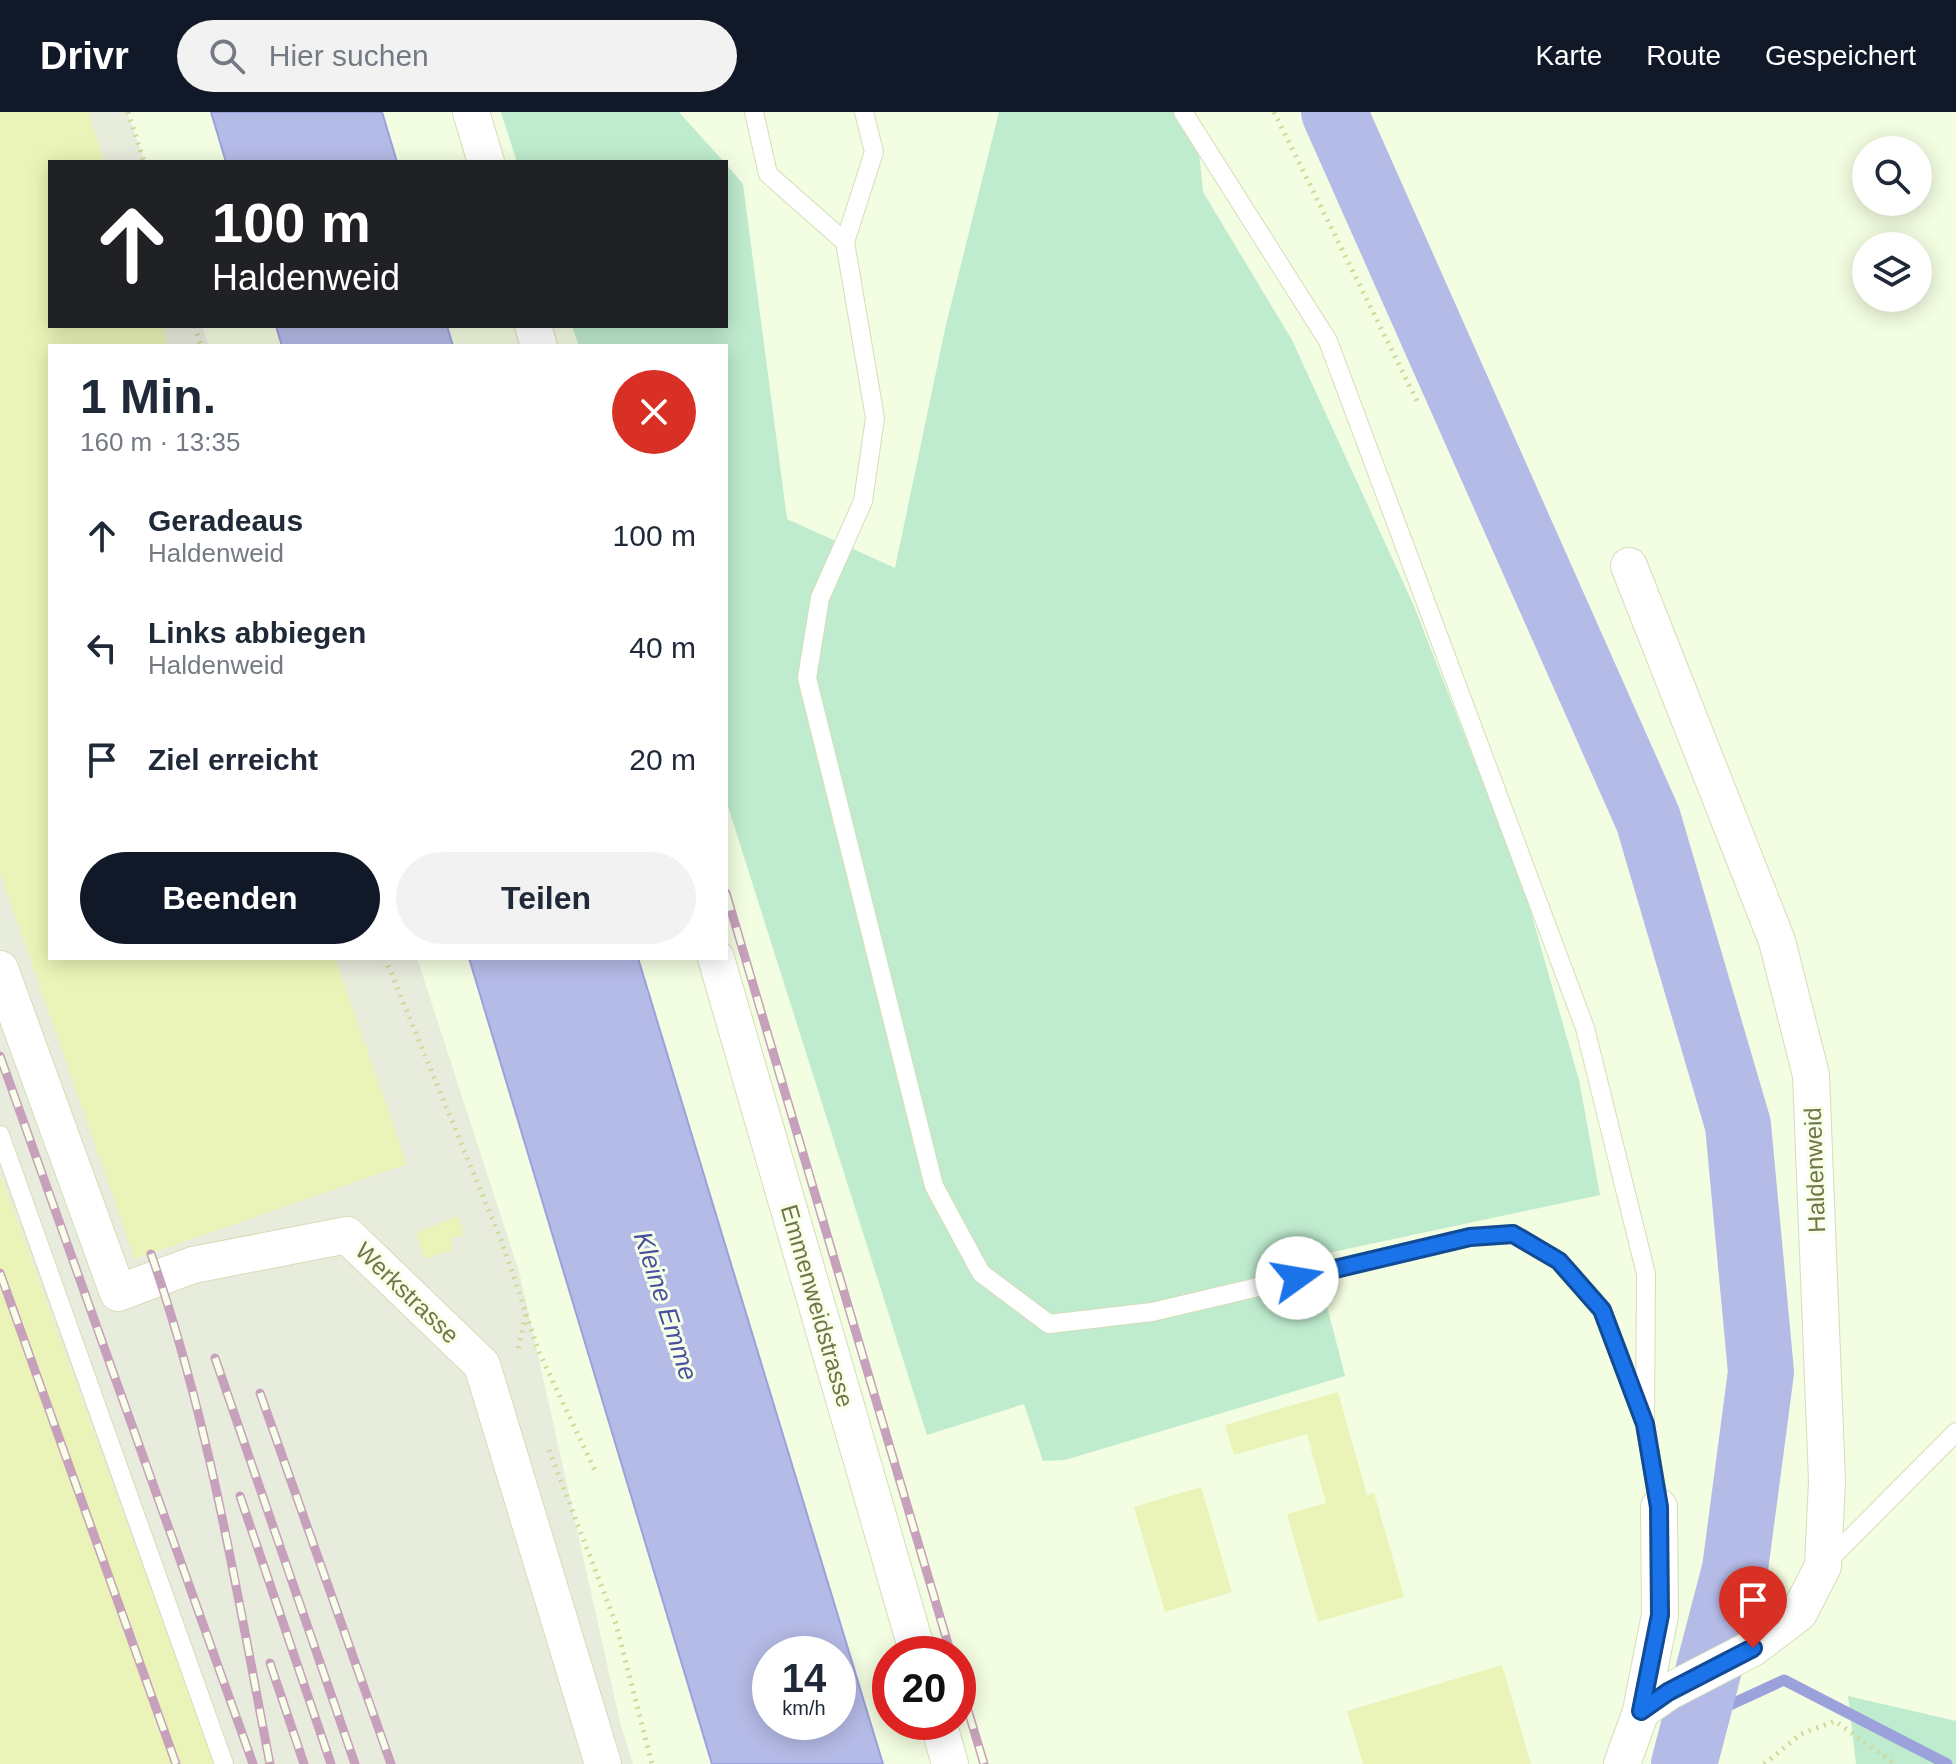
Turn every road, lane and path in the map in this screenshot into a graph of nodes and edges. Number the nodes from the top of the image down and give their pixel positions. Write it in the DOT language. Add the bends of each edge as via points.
graph roads {
  1 [pos="128,112"];
  2 [pos="471,112"];
  3 [pos="754,112"];
  4 [pos="864,112"];
  5 [pos="1183,112"];
  6 [pos="1274,112"];
  7 [pos="143,160"];
  8 [pos="485,160"];
  9 [pos="845,242"];
  10 [pos="1419,405"];
  11 [pos="1629,566"];
  12 [pos="386,960"];
  13 [pos="717,960"];
  14 [pos="0,969"];
  15 [pos="0,1135"];
  16 [pos="526,1313"];
  17 [pos="515,1362"];
  18 [pos="1645,1424"];
  19 [pos="1956,1432"];
  20 [pos="543,1435"];
  21 [pos="597,1475"];
  22 [pos="1659,1507"];
  23 [pos="1823,1566"];
  24 [pos="913,1636"];
  25 [pos="1654,1701"];
  26 [pos="943,1740"];
  27 [pos="224,1764"];
  28 [pos="603,1764"];
  29 [pos="652,1764"];
  30 [pos="950,1764"];
  31 [pos="1622,1764"];
  32 [pos="1764,1764"];
  33 [pos="1895,1764"];
  1 -- 7 [label="path"];
  2 -- 8 [label="street"];
  3 -- 9 [label="lane" via="768,174"];
  4 -- 9 [label="lane" via="874,152"];
  5 -- 18 [label="lane" via="1328,341 1585,1028 1646,1274"];
  6 -- 10 [label="path"];
  9 -- 18 [label="lane" via="875,418 863,501 820,598 807,678 934,1186 981,1273 1049,1324 1152,1312 1470,1237 1513,1234 1559,1261 1602,1310"];
  11 -- 23 [label="street, Haldenweid" via="1777,941 1811,1075 1827,1481"];
  12 -- 16 [label="path"];
  13 -- 24 [label="street, Emmenweidstrasse"];
  14 -- 28 [label="street, Werkstrasse" via="118,1293 193,1265 347,1235 482,1365"];
  15 -- 27 [label="lane"];
  16 -- 17 [label="path"];
  16 -- 21 [label="path"];
  18 -- 22 [label="lane"];
  19 -- 23 [label="lane"];
  20 -- 29 [label="path" via="616,1624"];
  22 -- 25 [label="street"];
  23 -- 25 [label="street, Haldenweid" via="1799,1613 1753,1648"];
  25 -- 31 [label="street"];
  26 -- 30 [label="street"];
  32 -- 33 [label="path" via="1801,1734 1835,1721"];
}
